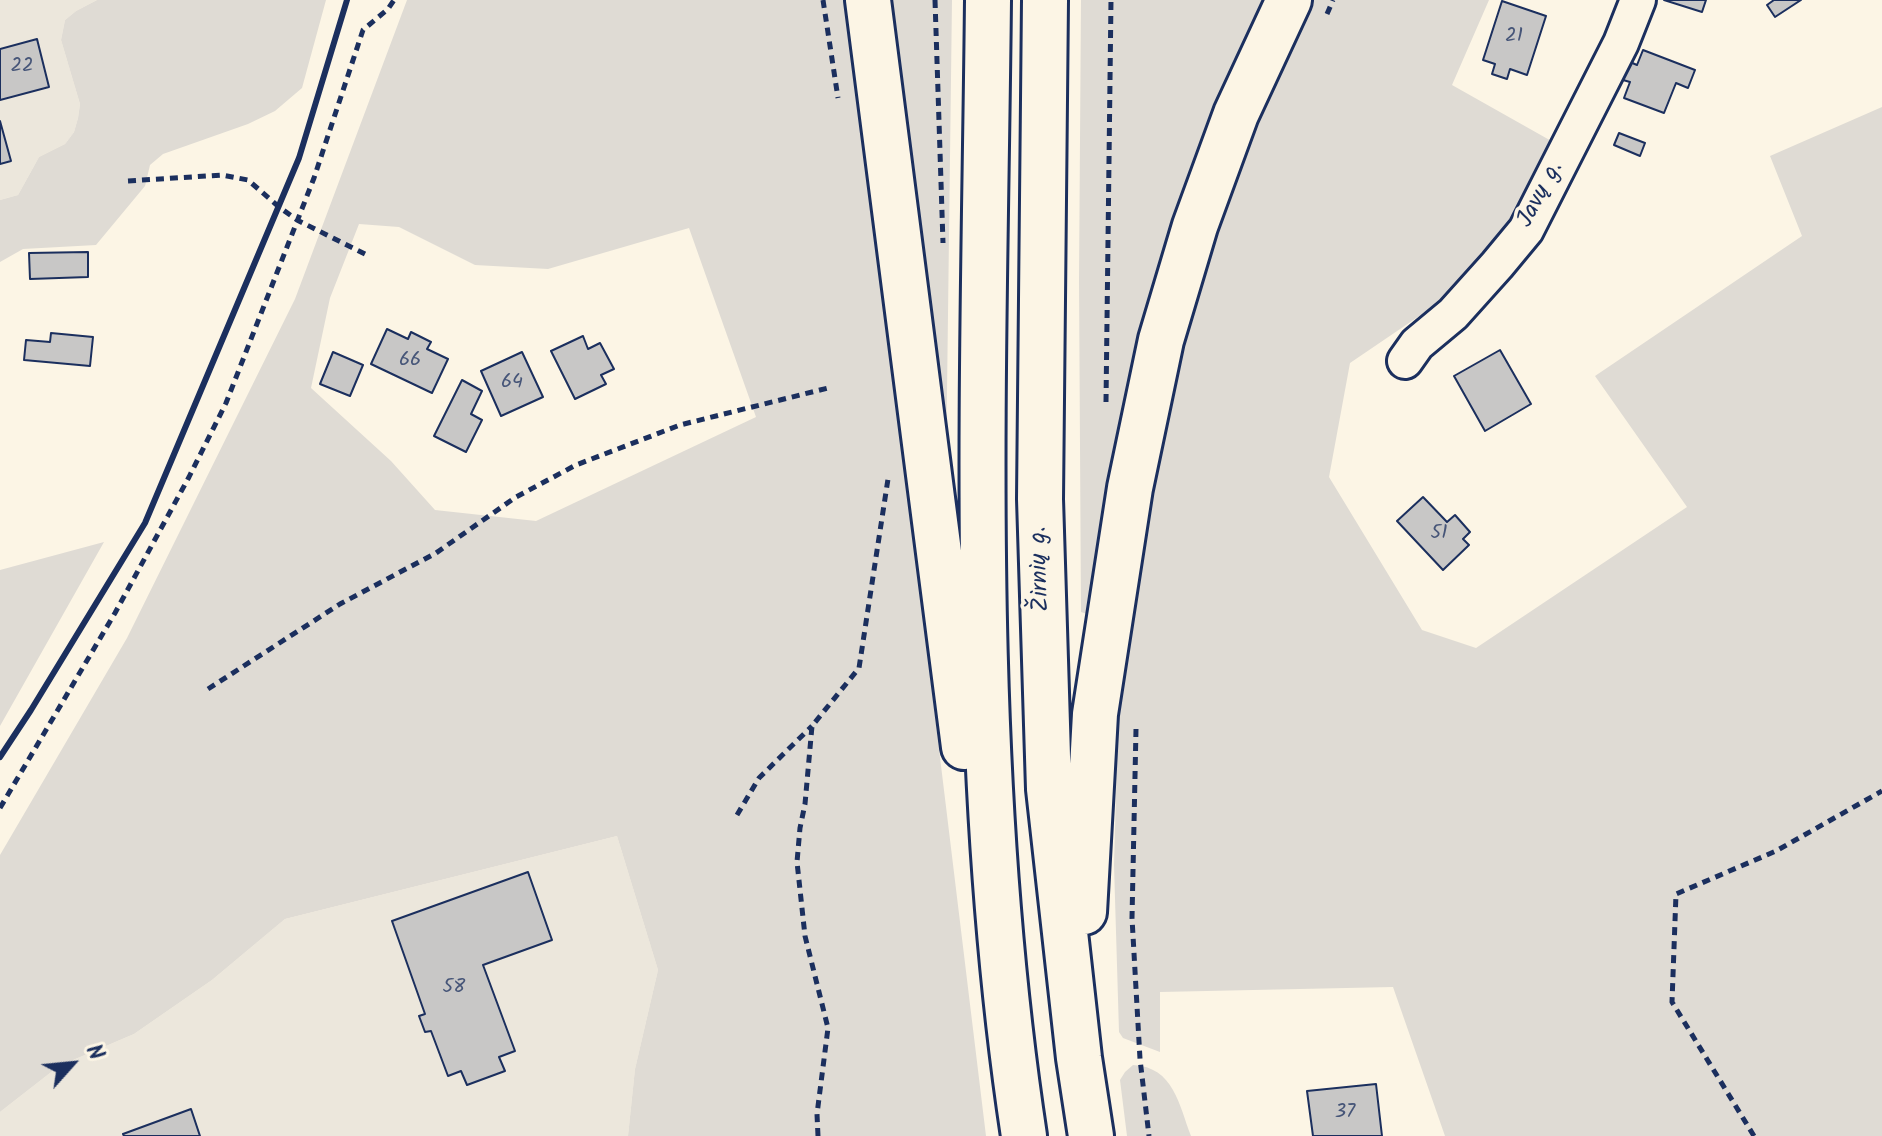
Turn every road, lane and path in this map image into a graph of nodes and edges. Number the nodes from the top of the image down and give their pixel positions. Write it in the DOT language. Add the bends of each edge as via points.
graph roads {
  1 [pos="394,0"];
  2 [pos="823,0"];
  3 [pos="868,0"];
  4 [pos="988,0"];
  5 [pos="1045,0"];
  6 [pos="1111,0"];
  7 [pos="1333,0"];
  8 [pos="1638,0"];
  9 [pos="1305,13"];
  10 [pos="840,107"];
  11 [pos="128,181"];
  12 [pos="297,220"];
  13 [pos="365,254"];
  14 [pos="1405,361"];
  15 [pos="832,387"];
  16 [pos="1106,407"];
  17 [pos="891,465"];
  18 [pos="208,689"];
  19 [pos="1136,724"];
  20 [pos="812,726"];
  21 [pos="1882,791"];
  22 [pos="0,808"];
  23 [pos="737,815"];
  24 [pos="998,917"];
  25 [pos="1079,1058"];
  26 [pos="818,1136"];
  27 [pos="1024,1136"];
  28 [pos="1091,1136"];
  29 [pos="1149,1136"];
  30 [pos="1754,1136"];
  1 -- 12 [label="path" via="363,30"];
  2 -- 10 [label="path"];
  3 -- 24 [label="highway" via="962,737"];
  4 -- 24 [label="highway" via="983,456 988,744"];
  5 -- 25 [label="highway, Žirnių g." via="1040,499 1048,774"];
  6 -- 16 [label="path"];
  7 -- 9 [label="path"];
  8 -- 14 [label="street, Javų g." via="1526,230"];
  9 -- 25 [label="highway" via="1236,114 1161,340 1130,488 1095,714"];
  11 -- 12 [label="path" via="222,175 248,180"];
  12 -- 13 [label="path"];
  12 -- 22 [label="path" via="226,403 196,464"];
  15 -- 18 [label="path" via="680,425 576,465"];
  17 -- 20 [label="path" via="859,668"];
  19 -- 29 [label="path" via="1132,918"];
  20 -- 23 [label="path" via="759,778"];
  20 -- 26 [label="path" via="797,862 805,936 828,1028"];
  21 -- 30 [label="path" via="1776,851 1676,894 1672,1002"];
  24 -- 27 [label="highway"];
  25 -- 28 [label="highway, Žirnių g."];
}
